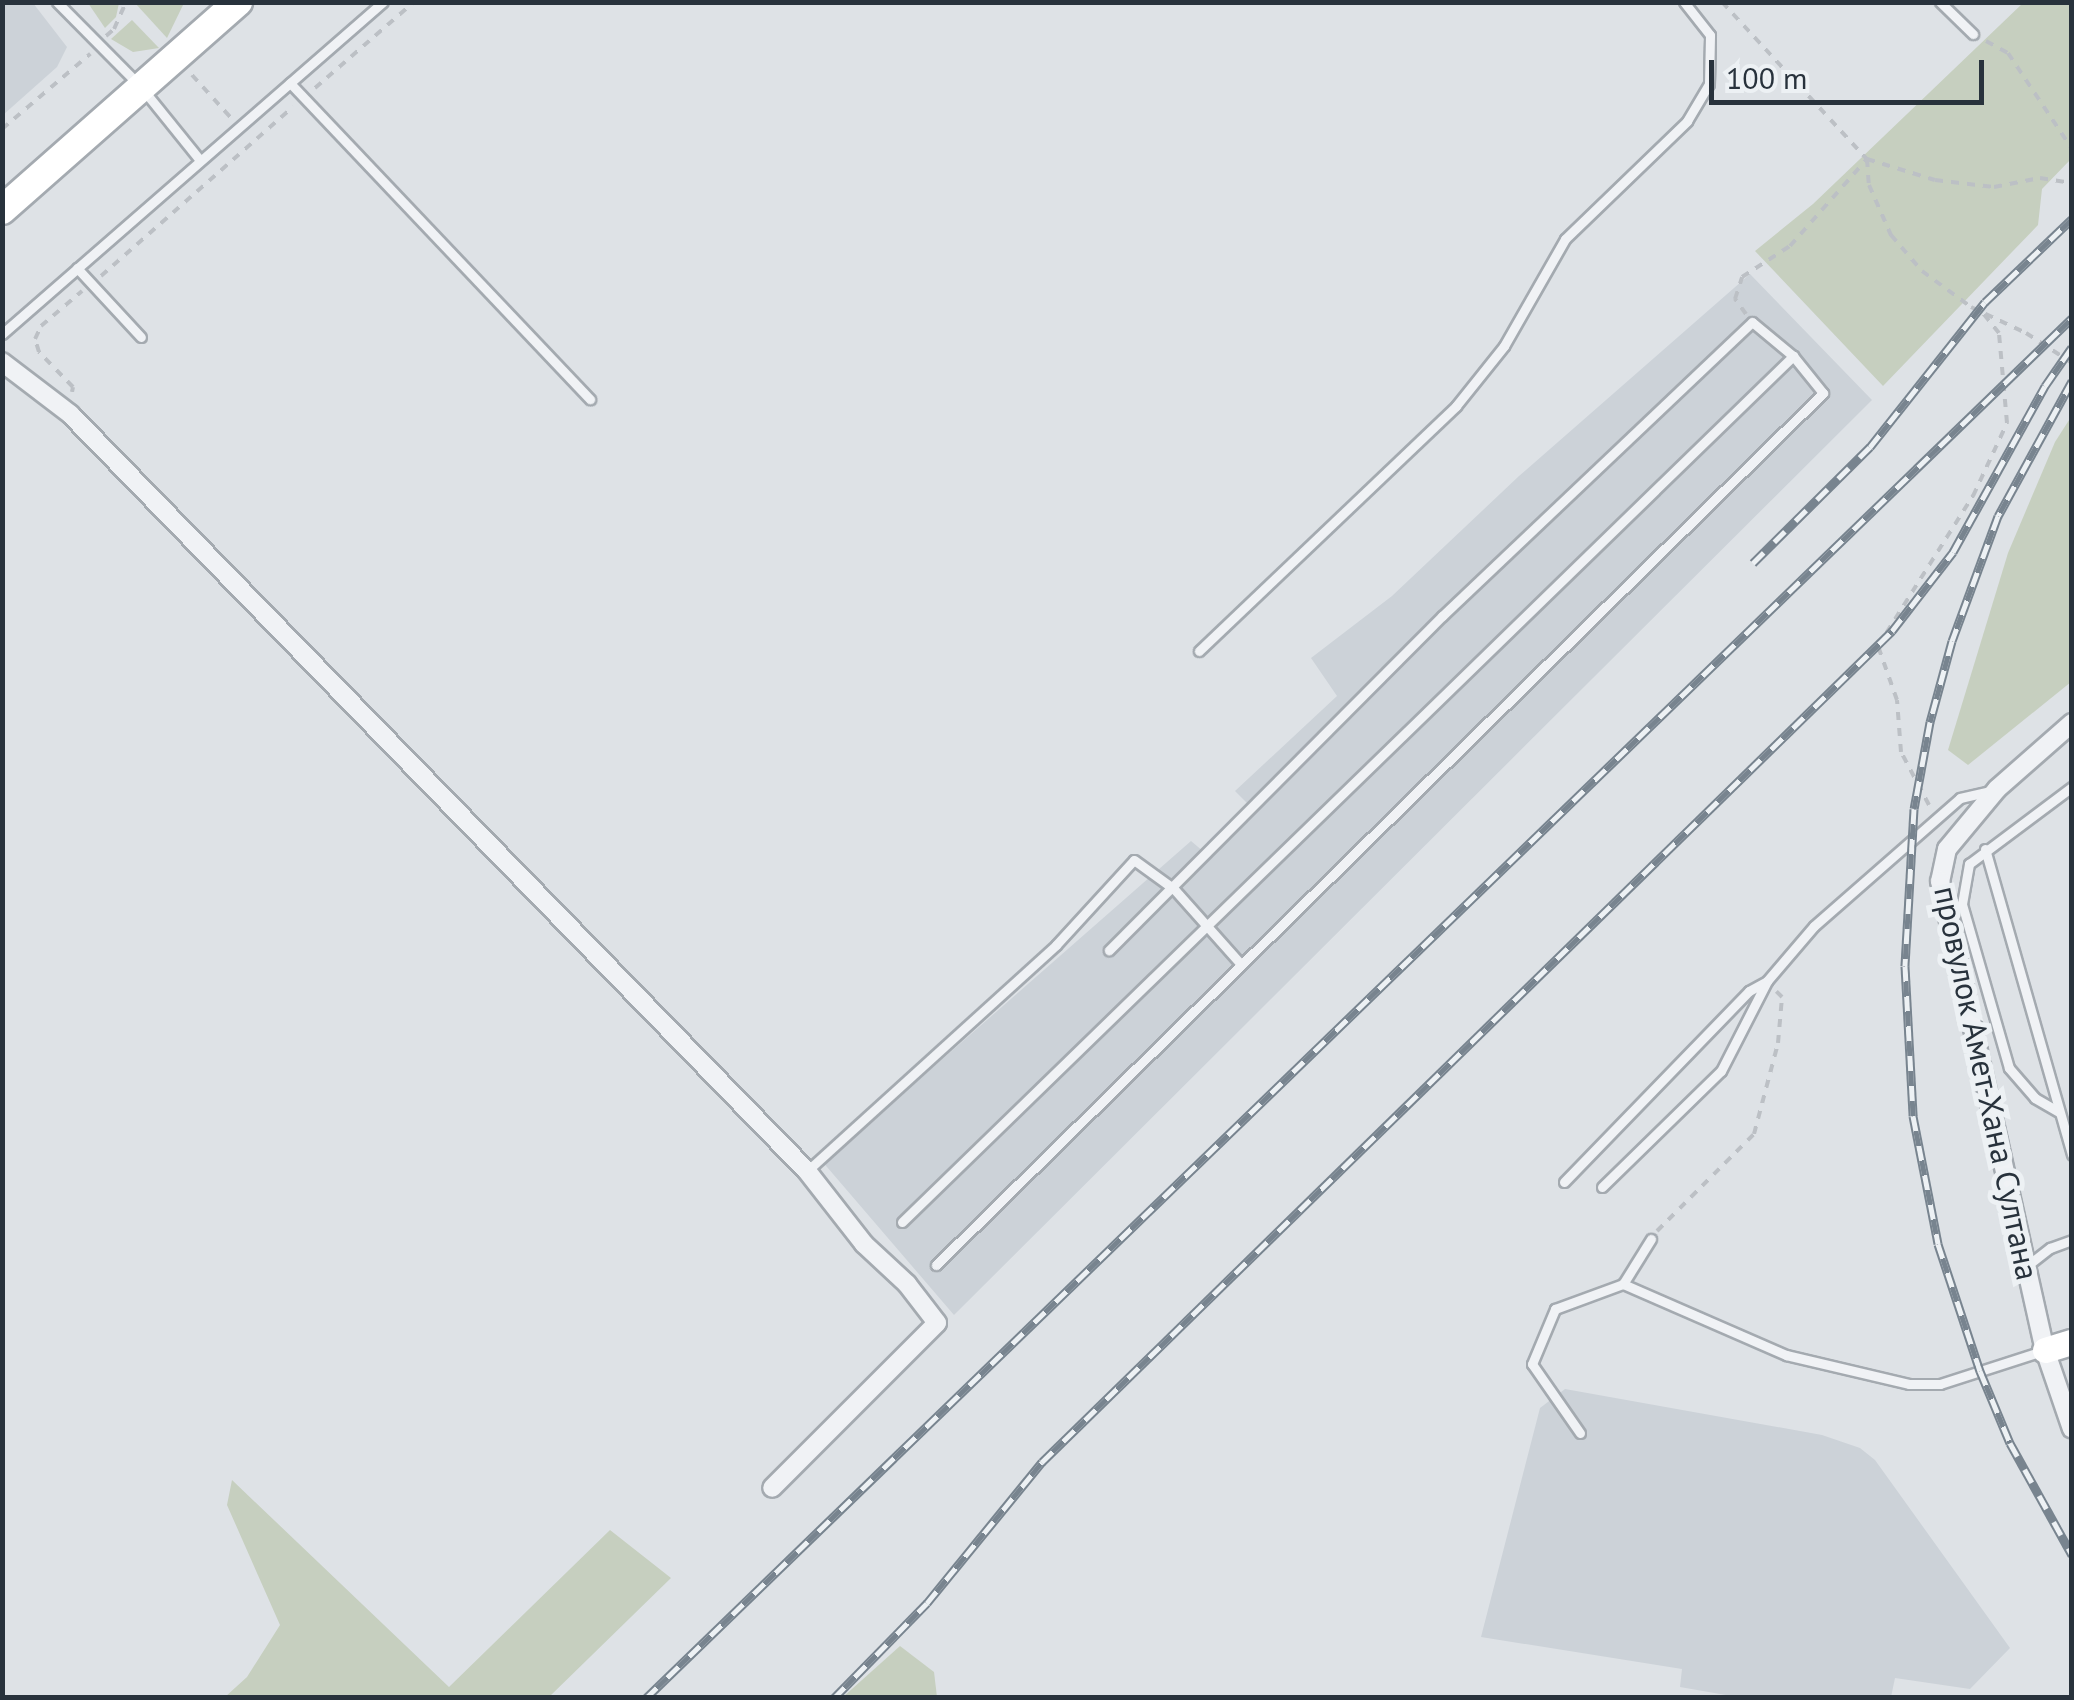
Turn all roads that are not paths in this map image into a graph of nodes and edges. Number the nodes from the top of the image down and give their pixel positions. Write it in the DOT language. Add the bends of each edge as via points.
graph roads {
  1 [pos="58,2"];
  2 [pos="238,2"];
  3 [pos="383,2"];
  4 [pos="1684,2"];
  5 [pos="1940,2"];
  6 [pos="1973,34"];
  7 [pos="290,83"];
  8 [pos="141,88"];
  9 [pos="199,159"];
  10 [pos="2,210"];
  11 [pos="77,268"];
  12 [pos="2,334"];
  13 [pos="141,337"];
  14 [pos="1793,356"];
  15 [pos="2,362"];
  16 [pos="590,399"];
  17 [pos="1199,651"];
  18 [pos="2072,723"];
  19 [pos="2072,787"];
  20 [pos="1997,789"];
  21 [pos="1931,825"];
  22 [pos="1947,849"];
  23 [pos="1985,849"];
  24 [pos="1174,889"];
  25 [pos="1203,925"];
  26 [pos="1108,950"];
  27 [pos="1240,963"];
  28 [pos="1767,981"];
  29 [pos="2059,1112"];
  30 [pos="2072,1155"];
  31 [pos="807,1171"];
  32 [pos="1564,1182"];
  33 [pos="1602,1186"];
  34 [pos="902,1222"];
  35 [pos="1651,1239"];
  36 [pos="2072,1240"];
  37 [pos="936,1265"];
  38 [pos="2026,1266"];
  39 [pos="1623,1284"];
  40 [pos="2072,1342"];
  41 [pos="2045,1350"];
  42 [pos="2072,1429"];
  43 [pos="1580,1433"];
  44 [pos="772,1488"];
  1 -- 8 [label="lane"];
  2 -- 8 [label="main road"];
  3 -- 7 [label="lane"];
  4 -- 17 [label="lane" via="1710,36 1710,84 1687,121 1564,239 1504,346 1456,406"];
  5 -- 6 [label="lane"];
  7 -- 9 [label="lane"];
  7 -- 16 [label="lane"];
  8 -- 9 [label="lane"];
  8 -- 10 [label="main road"];
  9 -- 11 [label="lane"];
  11 -- 12 [label="lane"];
  11 -- 13 [label="lane"];
  14 -- 24 [label="lane" via="1752,322 1442,616"];
  14 -- 25 [label="lane"];
  14 -- 27 [label="lane" via="1823,393"];
  15 -- 31 [label="street" via="70,414"];
  18 -- 20 [label="street, провулок Амет-Хана Султана"];
  19 -- 23 [label="lane"];
  20 -- 21 [label="lane" via="1960,798"];
  20 -- 22 [label="street, провулок Амет-Хана Султана"];
  21 -- 22 [label="lane"];
  21 -- 28 [label="lane" via="1814,926"];
  22 -- 38 [label="street, провулок Амет-Хана Султана" via="1940,882"];
  23 -- 29 [label="lane"];
  23 -- 29 [label="lane" via="1969,864 1962,904 2009,1068 2035,1098"];
  24 -- 25 [label="lane"];
  24 -- 26 [label="lane"];
  24 -- 31 [label="lane" via="1134,860 1056,945"];
  25 -- 27 [label="lane"];
  25 -- 34 [label="lane"];
  27 -- 37 [label="lane"];
  28 -- 32 [label="lane" via="1749,991"];
  28 -- 33 [label="lane" via="1720,1071"];
  29 -- 30 [label="lane"];
  31 -- 44 [label="street" via="937,1323"];
  35 -- 39 [label="lane"];
  36 -- 38 [label="lane"];
  38 -- 41 [label="street, провулок Амет-Хана Султана"];
  39 -- 41 [label="lane" via="1786,1355 1910,1384 1940,1384"];
  39 -- 43 [label="lane" via="1555,1309 1532,1364"];
  40 -- 41 [label="street"];
  41 -- 42 [label="street, провулок Амет-Хана Султана"];
}
